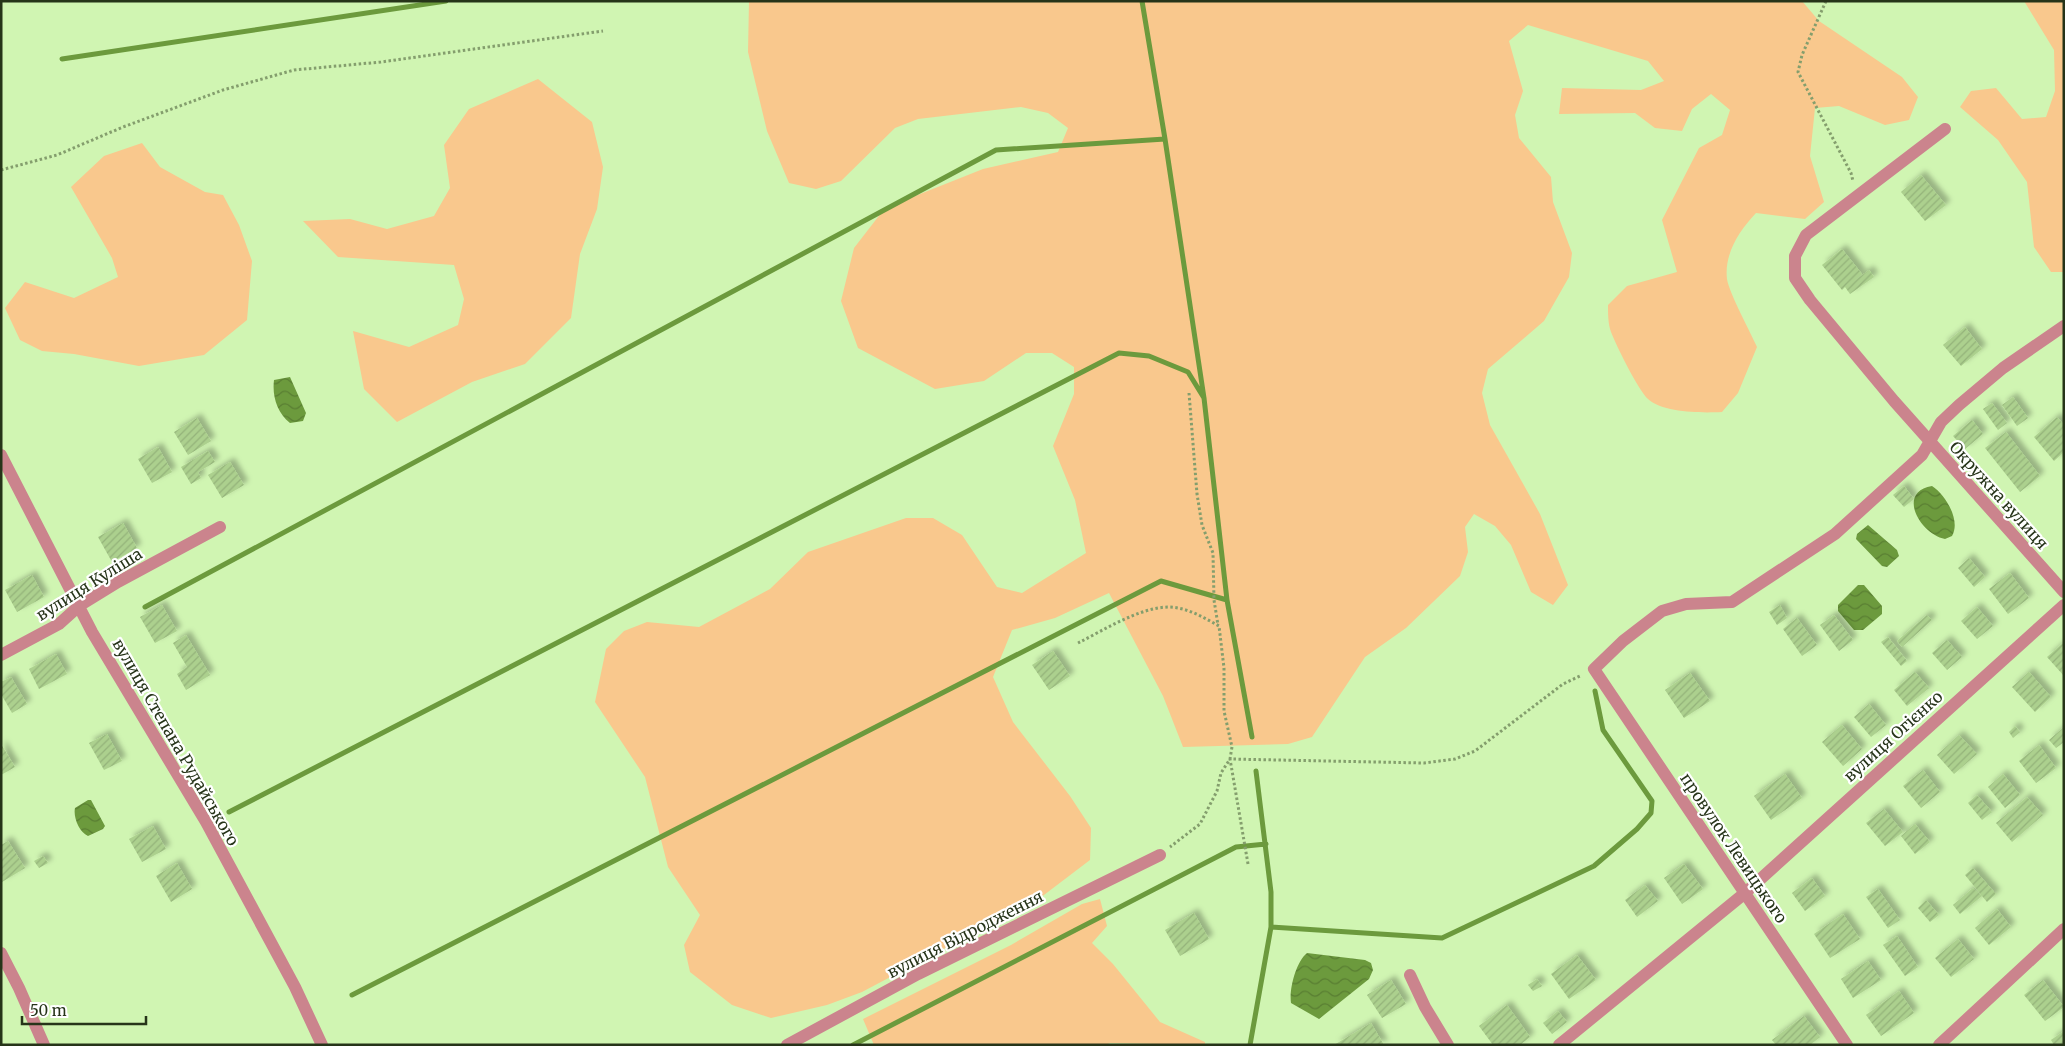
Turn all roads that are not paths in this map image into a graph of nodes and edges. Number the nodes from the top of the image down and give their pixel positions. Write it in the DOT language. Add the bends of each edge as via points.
graph roads {
  1 [pos="1944,129"];
  2 [pos="2064,326"];
  3 [pos="1931,443"];
  4 [pos="1,455"];
  5 [pos="220,527"];
  6 [pos="2064,592"];
  7 [pos="2064,605"];
  8 [pos="79,606"];
  9 [pos="1,655"];
  10 [pos="1160,855"];
  11 [pos="1745,893"];
  12 [pos="2064,929"];
  13 [pos="1,954"];
  14 [pos="1410,975"];
  15 [pos="44,1045"];
  16 [pos="322,1045"];
  17 [pos="787,1045"];
  18 [pos="1448,1045"];
  19 [pos="1559,1045"];
  20 [pos="1847,1045"];
  21 [pos="1939,1045"];
  1 -- 3 [label="street, Окружна вулиця" via="1806,235 1795,256 1795,278 1810,300"];
  2 -- 3 [label="street" via="2003,368 1959,405 1941,422"];
  3 -- 6 [label="street, Окружна вулиця"];
  3 -- 11 [label="street, провулок Левицького" via="1922,455 1835,534 1774,575 1732,602 1686,604 1662,610 1594,669"];
  4 -- 8 [label="street, вулиця Степана Рудайського"];
  5 -- 8 [label="street, вулиця Куліша"];
  7 -- 11 [label="street, вулиця Огієнко"];
  8 -- 9 [label="street, вулиця Куліша" via="59,624"];
  8 -- 16 [label="street, вулиця Степана Рудайського" via="206,822 295,987"];
  10 -- 17 [label="street, вулиця Відродження" via="918,974"];
  11 -- 19 [label="street, вулиця Огієнко"];
  11 -- 20 [label="street, провулок Левицького"];
  12 -- 21 [label="street"];
  13 -- 15 [label="street" via="20,988"];
  14 -- 18 [label="street"];
}
